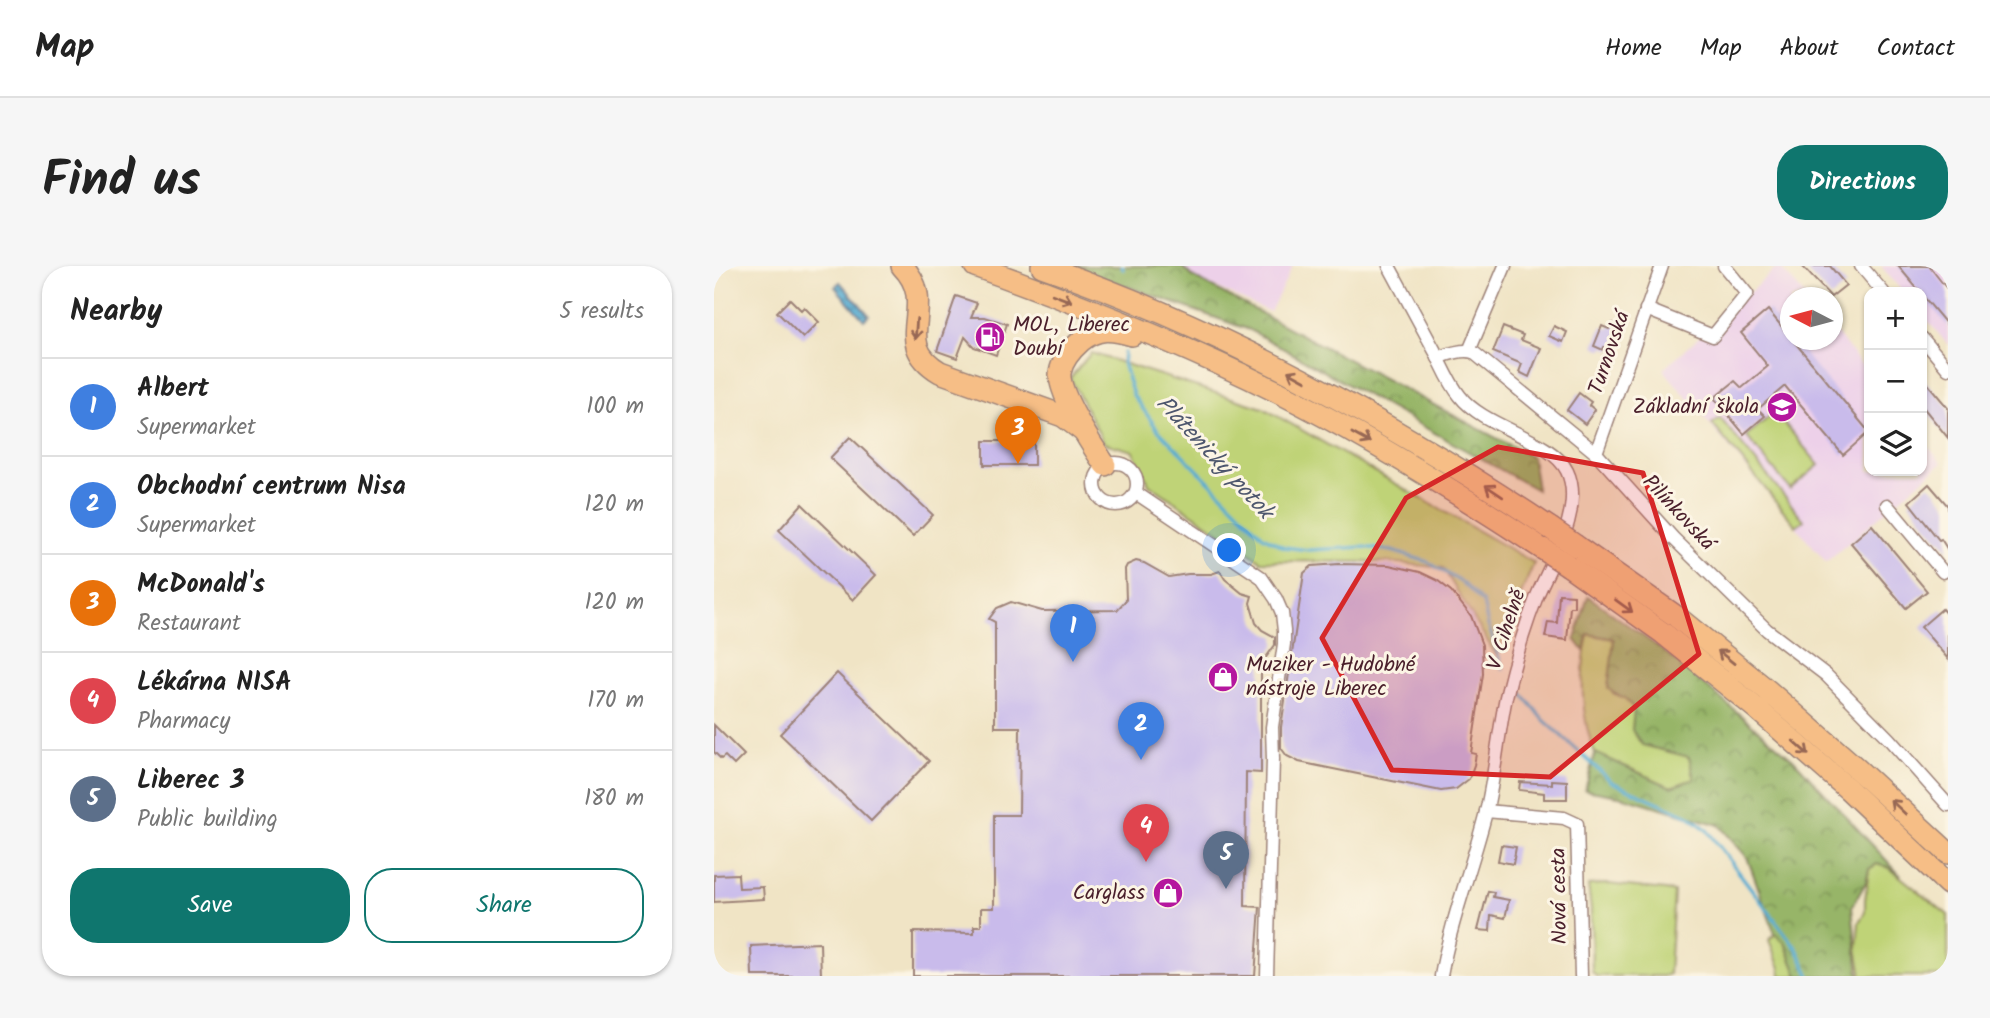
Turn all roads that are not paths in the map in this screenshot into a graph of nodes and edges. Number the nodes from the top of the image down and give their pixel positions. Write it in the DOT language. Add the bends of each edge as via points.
graph roads {
  1 [pos="902,266"];
  2 [pos="975,266"];
  3 [pos="1042,266"];
  4 [pos="1389,266"];
  5 [pos="1505,266"];
  6 [pos="1662,266"];
  7 [pos="1724,266"];
  8 [pos="1861,266"];
  9 [pos="1879,287"];
  10 [pos="1646,309"];
  11 [pos="1927,344"];
  12 [pos="1191,351"];
  13 [pos="1469,351"];
  14 [pos="1438,358"];
  15 [pos="1948,369"];
  16 [pos="1083,431"];
  17 [pos="1596,453"];
  18 [pos="1105,465"];
  19 [pos="1136,493"];
  20 [pos="1887,505"];
  21 [pos="1547,538"];
  22 [pos="1572,556"];
  23 [pos="1946,572"];
  24 [pos="1948,805"];
  25 [pos="1486,811"];
  26 [pos="1948,853"];
  27 [pos="1948,884"];
  28 [pos="1268,976"];
  29 [pos="1441,976"];
  30 [pos="1581,976"];
  1 -- 16 [label="highway, one-way" via="918,294 915,339 927,365 1063,416"];
  2 -- 12 [label="highway, one-way"];
  21 -- 3 [label="highway, one-way" via="1472,477 1287,370 1132,300"];
  4 -- 14 [label="street"];
  5 -- 13 [label="street"];
  6 -- 10 [label="street, Turnovská"];
  7 -- 10 [label="street" via="1747,294 1713,336"];
  8 -- 9 [label="street"];
  10 -- 17 [label="street, Turnovská"];
  11 -- 15 [label="street"];
  12 -- 16 [label="highway" via="1115,330 1100,330 1079,343 1065,359 1060,374"];
  12 -- 21 [label="highway, one-way" via="1280,393 1460,495"];
  13 -- 14 [label="street"];
  13 -- 17 [label="street, Pilínkovská"];
  14 -- 25 [label="street, V Cihelně" via="1460,398 1561,461 1572,488 1572,508 1563,536 1521,638"];
  16 -- 18 [label="highway"];
  17 -- 24 [label="street, Pilínkovská" via="1673,538 1767,630 1826,675"];
  18 -- 19 [label="street" via="1118,462 1131,468 1137,480"];
  18 -- 19 [label="street" via="1094,482 1101,500 1118,505"];
  19 -- 28 [label="street" via="1261,577 1282,613 1284,644 1272,727"];
  20 -- 23 [label="street"];
  21 -- 22 [label="highway, bridge"];
  26 -- 22 [label="highway, one-way" via="1767,690 1677,617"];
  22 -- 27 [label="highway, one-way" via="1757,709"];
  25 -- 29 [label="street, V Cihelně"];
  25 -- 30 [label="street, Nová cesta" via="1564,818 1577,824"];
}
